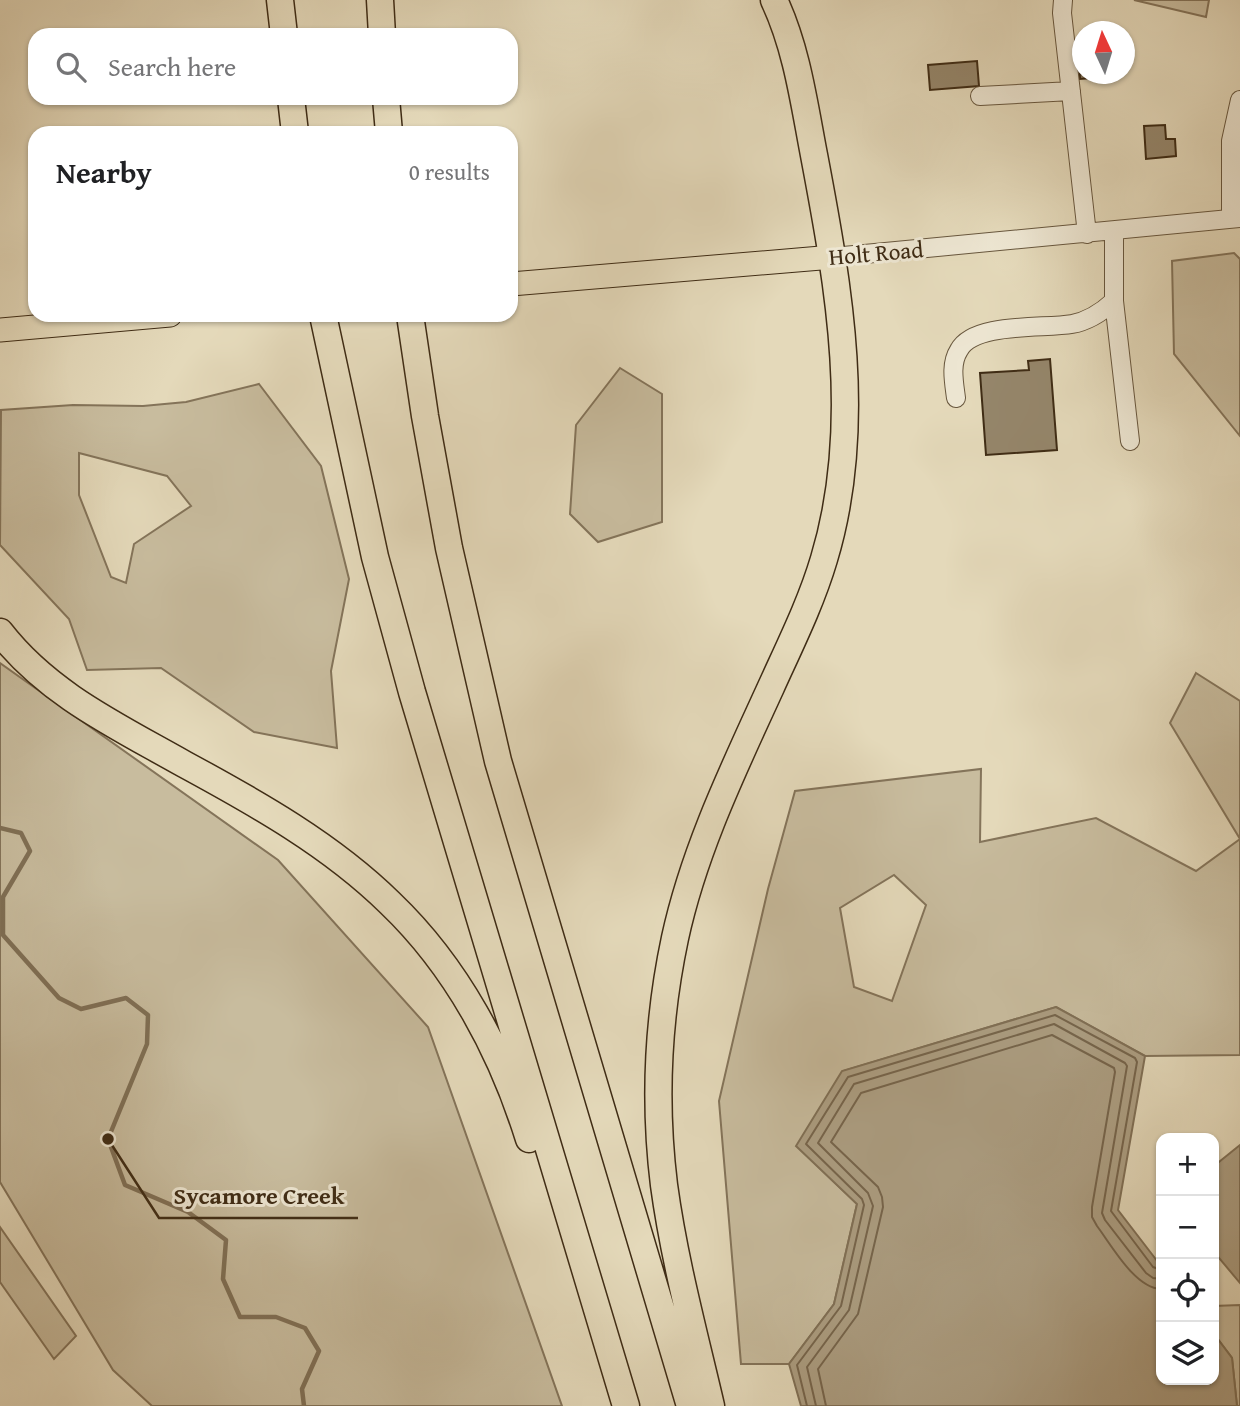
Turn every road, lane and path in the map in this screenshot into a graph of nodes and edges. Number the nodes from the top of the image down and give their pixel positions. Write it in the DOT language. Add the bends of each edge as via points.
graph roads {
  1 [pos="280,0"];
  2 [pos="380,0"];
  3 [pos="774,0"];
  4 [pos="1063,0"];
  5 [pos="283,28"];
  6 [pos="382,28"];
  7 [pos="1070,91"];
  8 [pos="980,96"];
  9 [pos="1240,100"];
  10 [pos="292,105"];
  11 [pos="387,105"];
  12 [pos="294,126"];
  13 [pos="389,126"];
  14 [pos="1236,218"];
  15 [pos="1114,231"];
  16 [pos="1087,234"];
  17 [pos="833,257"];
  18 [pos="518,283"];
  19 [pos="1114,301"];
  20 [pos="91,322"];
  21 [pos="325,322"];
  22 [pos="411,322"];
  23 [pos="0,330"];
  24 [pos="956,398"];
  25 [pos="1130,442"];
  26 [pos="0,632"];
  27 [pos="609,1349"];
  28 [pos="626,1406"];
  29 [pos="690,1406"];
  30 [pos="711,1406"];
  1 -- 5 [label="highway"];
  2 -- 6 [label="highway"];
  3 -- 17 [label="highway" via="796,62"];
  4 -- 7 [label="street"];
  7 -- 8 [label="street"];
  7 -- 16 [label="street"];
  9 -- 14 [label="street" via="1231,141"];
  10 -- 12 [label="highway"];
  11 -- 13 [label="highway"];
  14 -- 15 [label="street, Holt Road"];
  15 -- 16 [label="street, Holt Road"];
  15 -- 19 [label="street"];
  16 -- 17 [label="street, Holt Road"];
  17 -- 18 [label="main road, Holt Road"];
  17 -- 30 [label="highway" via="845,417 836,510 824,560 802,617 706,836 675,939 666,995 659,1127 664,1186"];
  19 -- 24 [label="street" via="1098,315 1074,324 970,337 958,350 953,370"];
  19 -- 25 [label="street"];
  20 -- 23 [label="main road"];
  21 -- 27 [label="highway" via="375,557 405,668"];
  22 -- 29 [label="highway" via="449,548 498,761"];
  26 -- 27 [label="highway" via="60,692 313,841 391,904 421,938 477,1015 502,1064 574,1280"];
  27 -- 28 [label="highway"];
}
